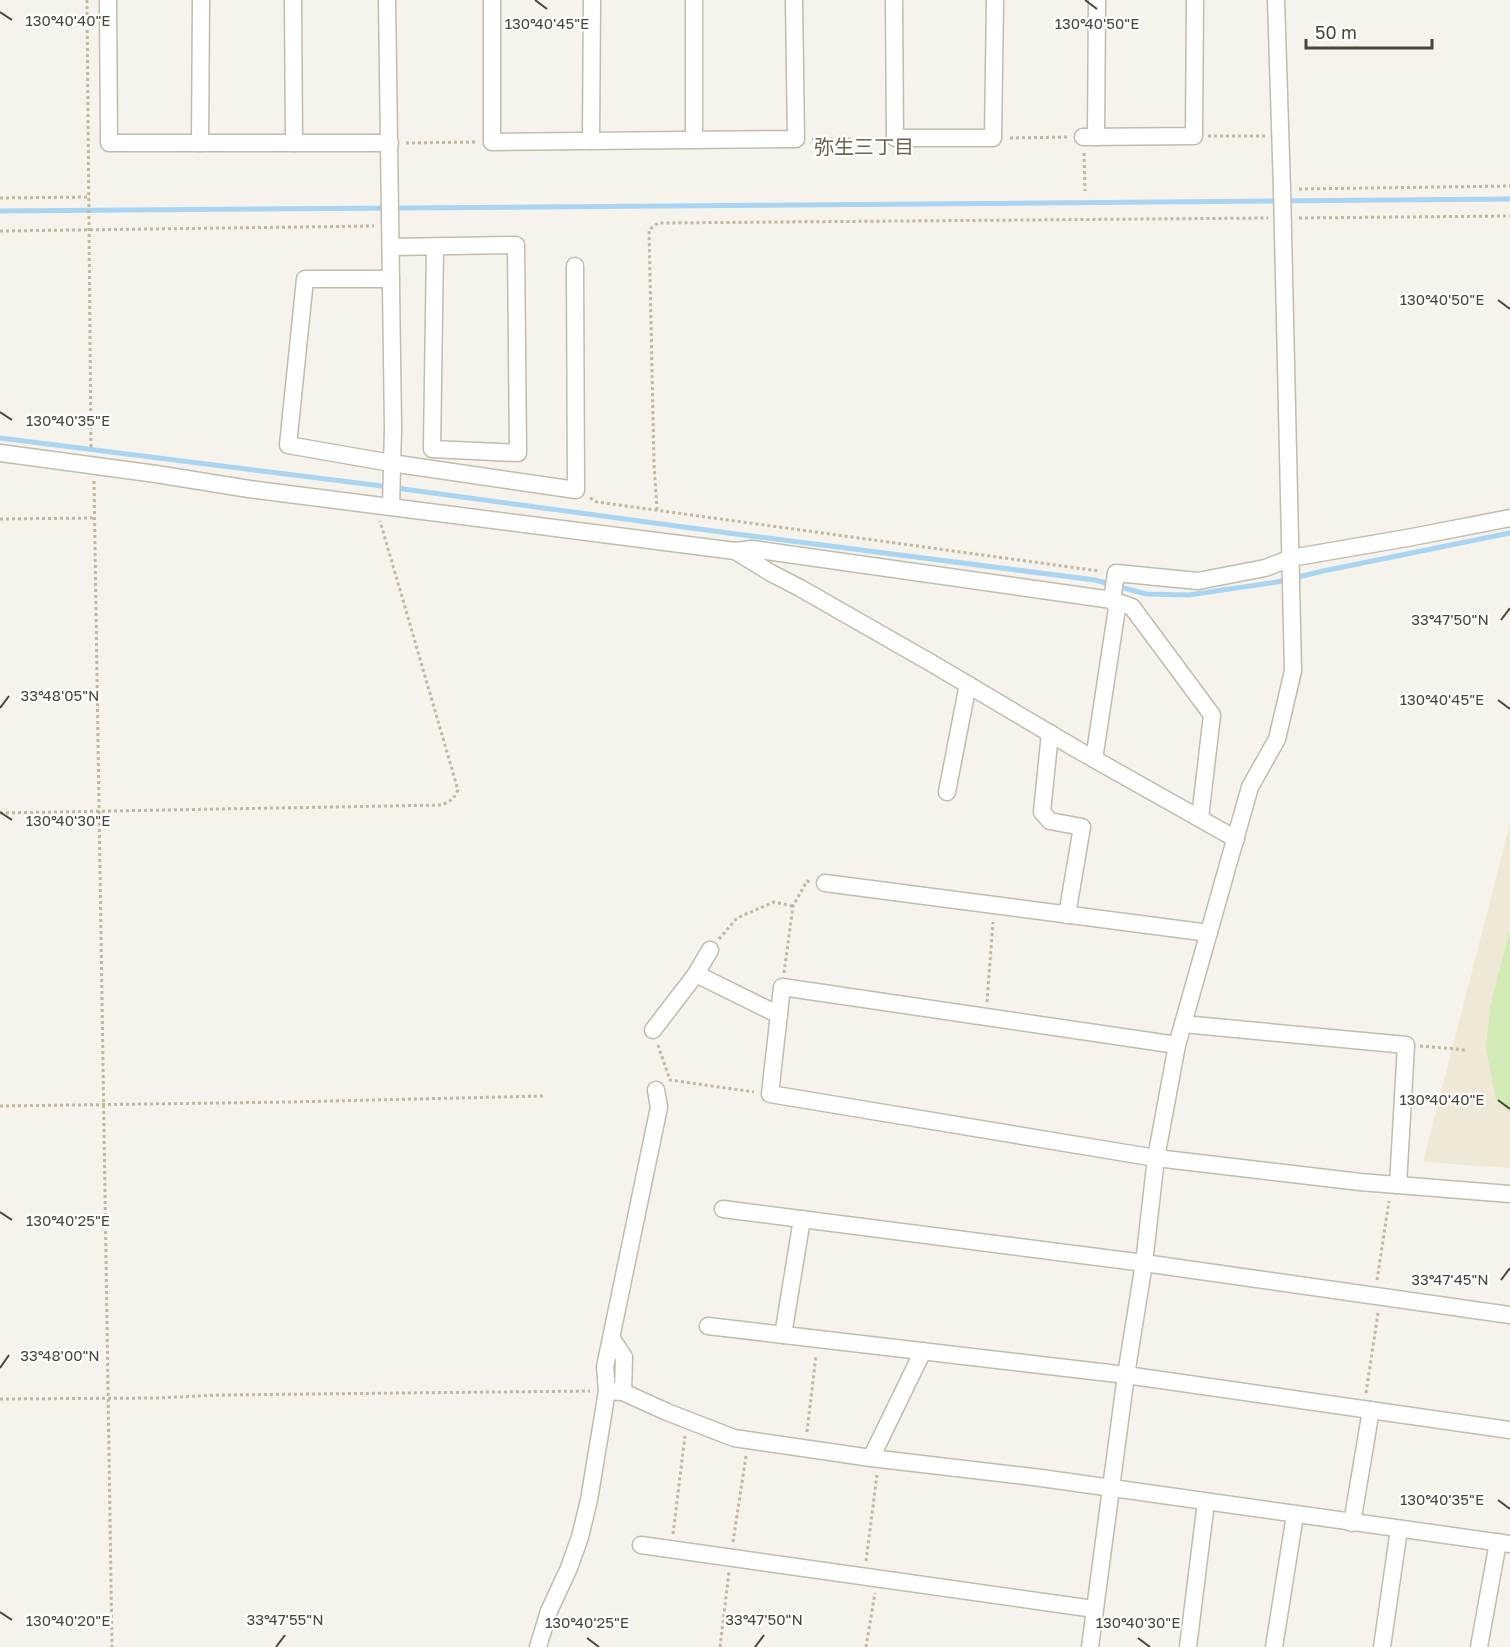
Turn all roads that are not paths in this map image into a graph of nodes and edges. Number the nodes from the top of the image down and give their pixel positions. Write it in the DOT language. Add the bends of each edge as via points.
graph roads {
  1 [pos="108,0"];
  2 [pos="201,0"];
  3 [pos="293,0"];
  4 [pos="387,0"];
  5 [pos="492,0"];
  6 [pos="592,0"];
  7 [pos="694,0"];
  8 [pos="794,0"];
  9 [pos="894,0"];
  10 [pos="995,0"];
  11 [pos="1097,0"];
  12 [pos="1195,0"];
  13 [pos="1276,0"];
  14 [pos="694,140"];
  15 [pos="591,141"];
  16 [pos="200,143"];
  17 [pos="294,143"];
  18 [pos="390,143"];
  19 [pos="391,247"];
  20 [pos="435,247"];
  21 [pos="575,266"];
  22 [pos="391,279"];
  23 [pos="0,453"];
  24 [pos="392,463"];
  25 [pos="384,506"];
  26 [pos="1510,518"];
  27 [pos="735,551"];
  28 [pos="1291,558"];
  29 [pos="1112,600"];
  30 [pos="968,684"];
  31 [pos="1050,733"];
  32 [pos="1094,759"];
  33 [pos="947,792"];
  34 [pos="1200,818"];
  35 [pos="1236,839"];
  36 [pos="825,883"];
  37 [pos="1067,915"];
  38 [pos="1209,933"];
  39 [pos="710,950"];
  40 [pos="696,974"];
  41 [pos="779,1015"];
  42 [pos="1183,1024"];
  43 [pos="653,1030"];
  44 [pos="1177,1045"];
  45 [pos="656,1090"];
  46 [pos="1156,1158"];
  47 [pos="1395,1184"];
  48 [pos="1510,1194"];
  49 [pos="723,1209"];
  50 [pos="802,1219"];
  51 [pos="1144,1263"];
  52 [pos="1510,1315"];
  53 [pos="708,1326"];
  54 [pos="783,1335"];
  55 [pos="923,1351"];
  56 [pos="1126,1375"];
  57 [pos="615,1391"];
  58 [pos="1367,1410"];
  59 [pos="1510,1430"];
  60 [pos="875,1458"];
  61 [pos="1111,1488"];
  62 [pos="1206,1502"];
  63 [pos="1295,1515"];
  64 [pos="1352,1522"];
  65 [pos="1399,1529"];
  66 [pos="1504,1543"];
  67 [pos="641,1545"];
  68 [pos="1094,1609"];
  69 [pos="538,1647"];
  70 [pos="1090,1647"];
  71 [pos="1188,1647"];
  72 [pos="1274,1647"];
  73 [pos="1382,1647"];
  74 [pos="1479,1647"];
  1 -- 16 [label="street" via="109,143"];
  2 -- 16 [label="street"];
  3 -- 17 [label="street"];
  4 -- 18 [label="street"];
  5 -- 15 [label="street" via="492,142"];
  6 -- 15 [label="street"];
  7 -- 14 [label="street"];
  8 -- 14 [label="street" via="796,139"];
  9 -- 10 [label="street" via="895,138 993,138"];
  11 -- 12 [label="street" via="1090,137 1194,136"];
  13 -- 28 [label="street"];
  14 -- 15 [label="street"];
  16 -- 17 [label="street"];
  17 -- 18 [label="street"];
  18 -- 19 [label="street"];
  19 -- 20 [label="street"];
  19 -- 22 [label="street"];
  20 -- 20 [label="street" via="516,245 518,453 432,449"];
  21 -- 24 [label="street" via="575,490"];
  22 -- 24 [label="street"];
  22 -- 24 [label="street" via="306,279 288,445"];
  23 -- 25 [label="street"];
  24 -- 25 [label="street"];
  25 -- 27 [label="street"];
  26 -- 28 [label="street"];
  27 -- 29 [label="street" via="752,549"];
  27 -- 30 [label="street"];
  28 -- 29 [label="street" via="1265,568 1198,581 1116,573"];
  28 -- 35 [label="street" via="1293,671 1277,739 1250,787"];
  29 -- 32 [label="street" via="1117,608"];
  29 -- 34 [label="street" via="1132,607 1212,715"];
  30 -- 31 [label="street"];
  30 -- 33 [label="street"];
  31 -- 32 [label="street"];
  31 -- 37 [label="street" via="1041,812 1050,821 1082,827"];
  32 -- 34 [label="street"];
  34 -- 35 [label="street"];
  35 -- 38 [label="street"];
  36 -- 37 [label="street"];
  37 -- 38 [label="street"];
  38 -- 42 [label="street"];
  39 -- 40 [label="street"];
  40 -- 41 [label="street"];
  40 -- 43 [label="street"];
  41 -- 44 [label="street" via="782,987"];
  41 -- 46 [label="street" via="770,1094"];
  42 -- 44 [label="street"];
  42 -- 47 [label="street" via="1406,1045"];
  44 -- 46 [label="street"];
  45 -- 57 [label="street" via="659,1107 655,1131 612,1339 624,1358"];
  46 -- 47 [label="street"];
  46 -- 51 [label="street"];
  47 -- 48 [label="street"];
  49 -- 50 [label="street"];
  50 -- 51 [label="street"];
  50 -- 54 [label="street"];
  51 -- 52 [label="street"];
  51 -- 56 [label="street"];
  53 -- 54 [label="street"];
  54 -- 55 [label="street"];
  55 -- 56 [label="street"];
  55 -- 60 [label="street"];
  56 -- 58 [label="street"];
  56 -- 61 [label="street"];
  57 -- 60 [label="street" via="734,1438"];
  57 -- 69 [label="street" via="580,1537"];
  58 -- 59 [label="street"];
  58 -- 64 [label="street"];
  60 -- 61 [label="street"];
  61 -- 62 [label="street"];
  61 -- 68 [label="street"];
  62 -- 63 [label="street"];
  62 -- 71 [label="street"];
  63 -- 64 [label="street"];
  63 -- 72 [label="street"];
  64 -- 65 [label="street"];
  65 -- 66 [label="street"];
  65 -- 73 [label="street"];
  66 -- 74 [label="street"];
  67 -- 68 [label="street"];
  68 -- 70 [label="street"];
}
